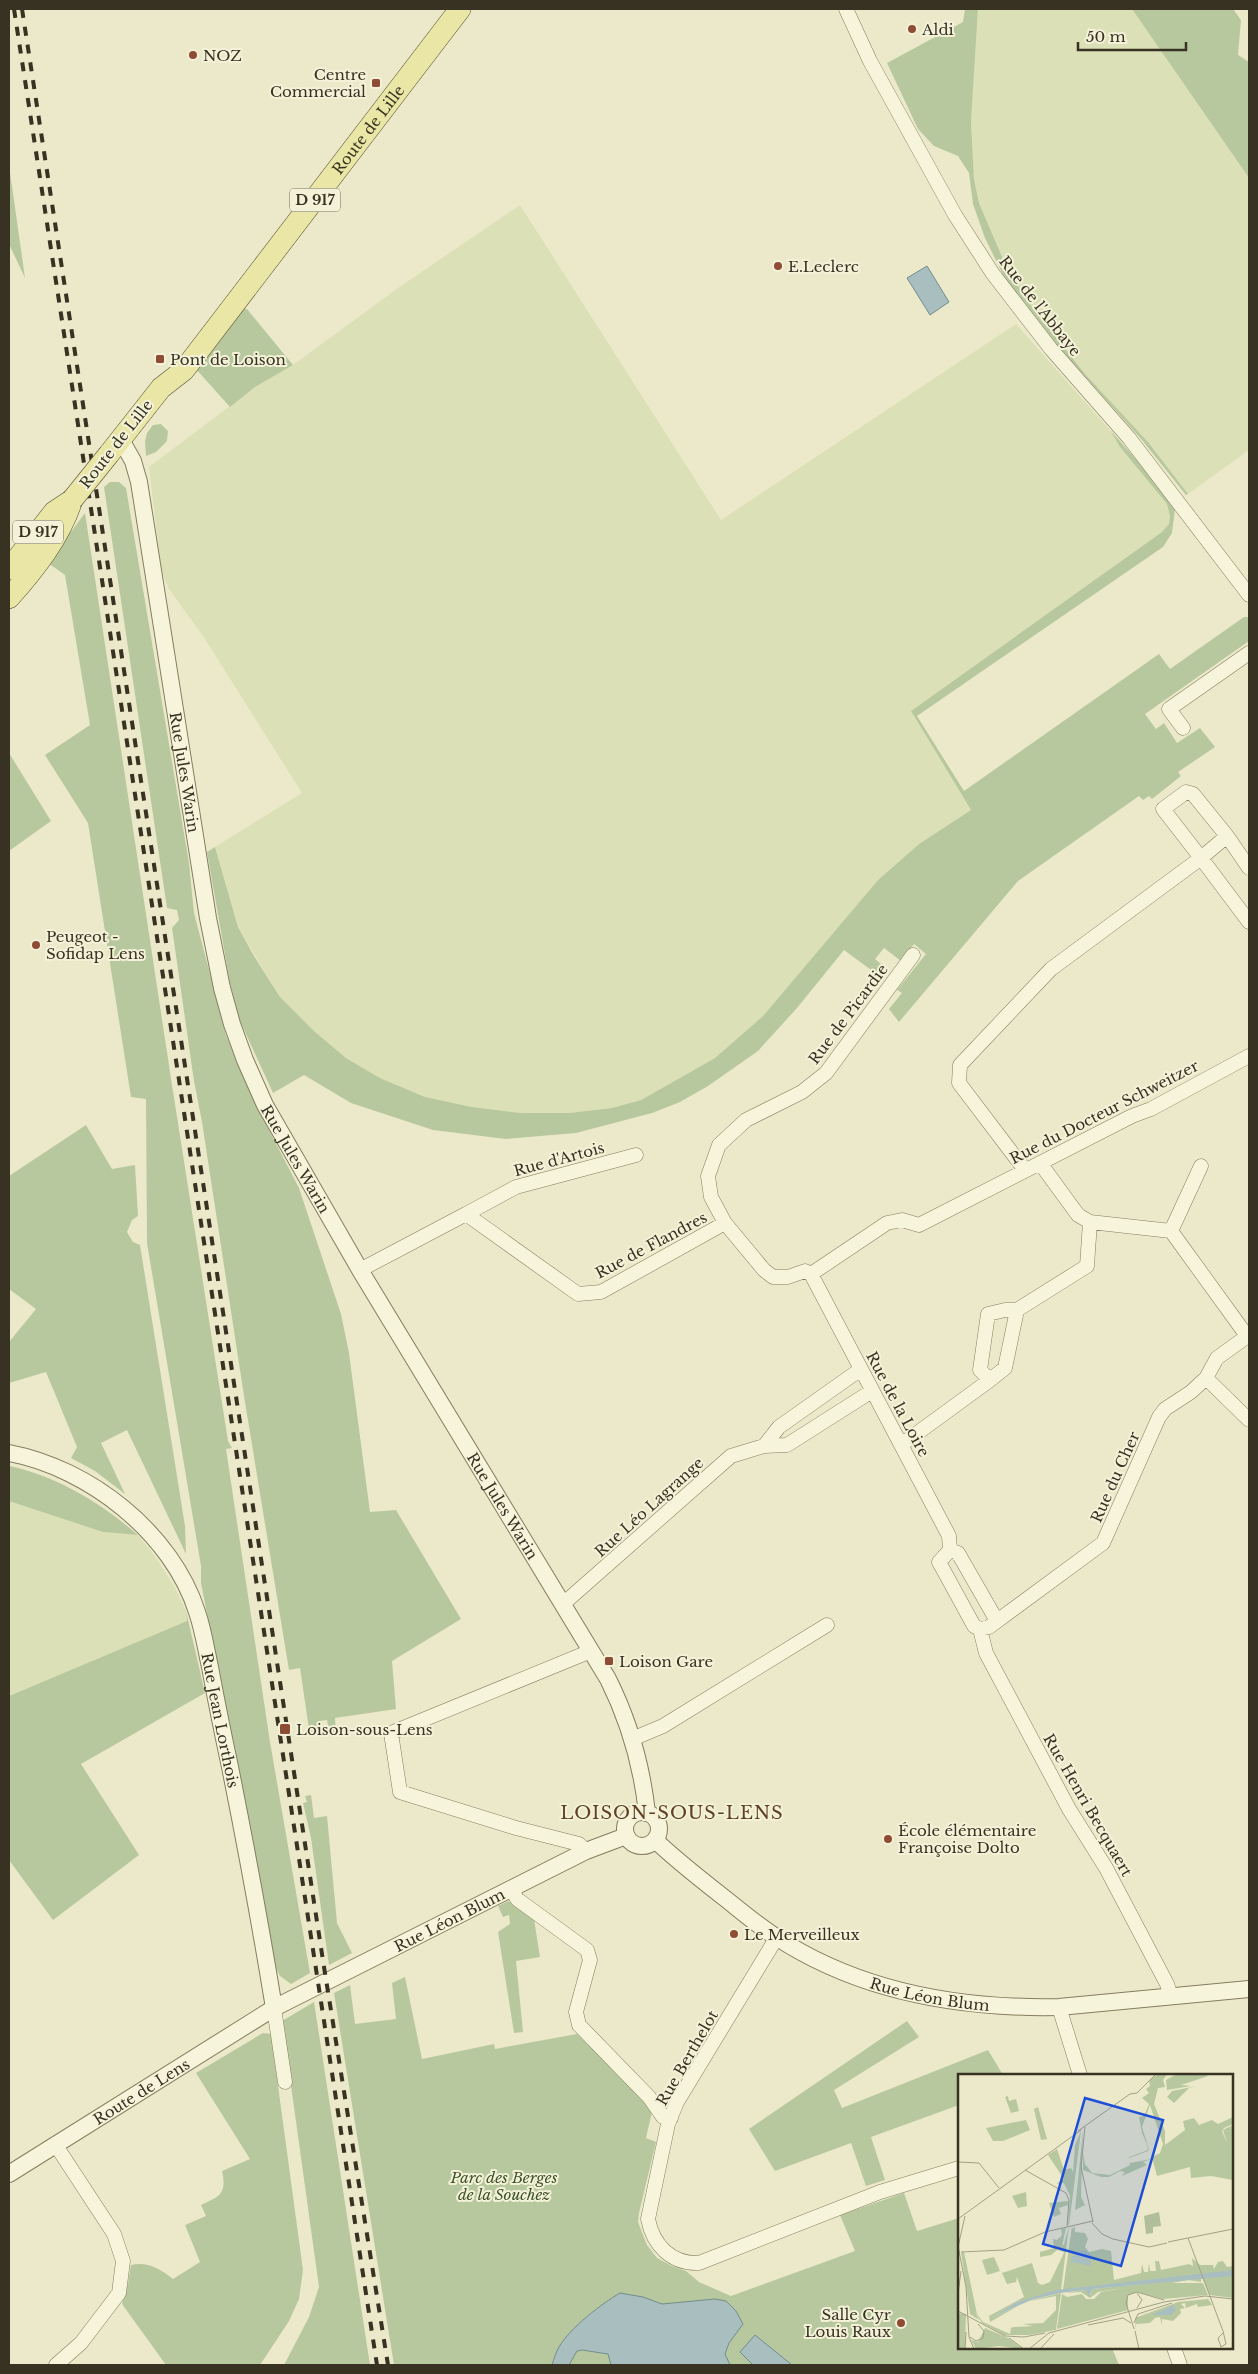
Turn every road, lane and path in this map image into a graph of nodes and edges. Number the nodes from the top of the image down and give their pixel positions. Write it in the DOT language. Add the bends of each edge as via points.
graph roads {
  1 [pos="445,9"];
  2 [pos="460,9"];
  3 [pos="846,9"];
  4 [pos="161,388"];
  5 [pos="115,446"];
  6 [pos="72,500"];
  7 [pos="9,569"];
  8 [pos="1249,595"];
  9 [pos="9,598"];
  10 [pos="1249,654"];
  11 [pos="1183,728"];
  12 [pos="1227,836"];
  13 [pos="1201,858"];
  14 [pos="1249,868"];
  15 [pos="1249,922"];
  16 [pos="914,955"];
  17 [pos="1249,1056"];
  18 [pos="636,1155"];
  19 [pos="1040,1163"];
  20 [pos="1201,1166"];
  21 [pos="1025,1170"];
  22 [pos="466,1214"];
  23 [pos="1090,1222"];
  24 [pos="725,1223"];
  25 [pos="1171,1231"];
  26 [pos="360,1270"];
  27 [pos="811,1274"];
  28 [pos="1017,1310"];
  29 [pos="1248,1335"];
  30 [pos="861,1369"];
  31 [pos="1206,1378"];
  32 [pos="990,1380"];
  33 [pos="872,1391"];
  34 [pos="1249,1420"];
  35 [pos="901,1445"];
  36 [pos="764,1446"];
  37 [pos="9,1453"];
  38 [pos="950,1550"];
  39 [pos="563,1604"];
  40 [pos="997,1621"];
  41 [pos="827,1625"];
  42 [pos="980,1629"];
  43 [pos="591,1651"];
  44 [pos="632,1739"];
  45 [pos="647,1814"];
  46 [pos="626,1836"];
  47 [pos="655,1840"];
  48 [pos="586,1851"];
  49 [pos="511,1888"];
  50 [pos="777,1938"];
  51 [pos="1249,1989"];
  52 [pos="1171,1996"];
  53 [pos="1059,2007"];
  54 [pos="274,2008"];
  55 [pos="1080,2074"];
  56 [pos="285,2082"];
  57 [pos="670,2118"];
  58 [pos="55,2144"];
  59 [pos="958,2168"];
  60 [pos="9,2174"];
  61 [pos="1174,2349"];
  62 [pos="56,2365"];
  63 [pos="1180,2365"];
  1 -- 4 [label="main road, Route de Lille / D 917" via="173,361"];
  2 -- 4 [label="main road, Route de Lille / D 917" via="184,370"];
  3 -- 8 [label="street, Rue de l'Abbaye" via="870,61 955,216 994,274 1051,349 1129,438"];
  4 -- 5 [label="main road, Route de Lille / D 917"];
  5 -- 6 [label="main road, Route de Lille / D 917, bridge"];
  5 -- 26 [label="street, Rue Jules Warin" via="133,461 139,482 208,918 232,1024 265,1105"];
  6 -- 7 [label="main road, Route de Lille / D 917" via="54,512"];
  6 -- 9 [label="main road, Route de Lille / D 917" via="65,521"];
  10 -- 11 [label="street" via="1170,709"];
  12 -- 13 [label="street"];
  12 -- 13 [label="street" via="1193,794 1186,792 1163,809"];
  12 -- 14 [label="street"];
  13 -- 15 [label="street"];
  13 -- 21 [label="street" via="1051,969 960,1065 959,1083"];
  16 -- 24 [label="street, Rue de Picardie" via="826,1073 802,1092 746,1120 719,1145 708,1176 711,1197"];
  17 -- 19 [label="street, Rue du Docteur Schweitzer" via="1151,1109"];
  18 -- 22 [label="street, Rue d'Artois" via="516,1186"];
  19 -- 21 [label="street, Rue du Docteur Schweitzer"];
  19 -- 23 [label="street" via="1078,1215"];
  20 -- 25 [label="street"];
  21 -- 27 [label="street, Rue du Docteur Schweitzer" via="919,1225 902,1220 887,1223"];
  22 -- 24 [label="street, Rue de Flandres" via="578,1294 601,1292"];
  22 -- 26 [label="street"];
  23 -- 25 [label="street"];
  23 -- 28 [label="street" via="1086,1266"];
  24 -- 27 [label="street, Rue de Picardie" via="773,1277 788,1277 805,1271"];
  25 -- 29 [label="street"];
  26 -- 39 [label="street, Rue Jules Warin"];
  27 -- 30 [label="street, Rue de la Loire"];
  28 -- 32 [label="street" via="1005,1368"];
  28 -- 32 [label="street" via="988,1314 980,1370"];
  29 -- 31 [label="street, Rue du Cher" via="1217,1358"];
  30 -- 33 [label="street, Rue de la Loire"];
  30 -- 36 [label="street" via="779,1427"];
  31 -- 34 [label="street"];
  31 -- 40 [label="street, Rue du Cher" via="1159,1417 1103,1543"];
  32 -- 35 [label="street"];
  33 -- 35 [label="street, Rue de la Loire"];
  33 -- 36 [label="street, Rue Léo Lagrange" via="787,1445"];
  35 -- 38 [label="street, Rue de la Loire" via="949,1536"];
  36 -- 39 [label="street, Rue Léo Lagrange" via="731,1456"];
  37 -- 54 [label="street, Rue Jean Lorthois" via="68,1473 126,1510 158,1542 187,1590 197,1611 206,1652"];
  38 -- 40 [label="street, Rue de la Loire" via="958,1553"];
  38 -- 42 [label="street" via="939,1562 974,1626"];
  39 -- 43 [label="street, Rue Jules Warin"];
  40 -- 42 [label="street"];
  41 -- 44 [label="street" via="663,1726"];
  42 -- 52 [label="street, Rue Henri Becquaert" via="986,1653 1069,1809 1106,1868"];
  43 -- 44 [label="street, Rue Jules Warin" via="614,1690"];
  43 -- 48 [label="street" via="391,1733 400,1792 579,1844"];
  44 -- 45 [label="street, Rue Jules Warin" via="644,1781"];
  45 -- 46 [label="street" via="639,1813 627,1821"];
  45 -- 47 [label="street" via="657,1822"];
  46 -- 47 [label="street" via="639,1846"];
  46 -- 48 [label="street, Rue Léon Blum"];
  47 -- 50 [label="street, Rue Léon Blum"];
  48 -- 49 [label="street, Rue Léon Blum"];
  49 -- 54 [label="street, Rue Léon Blum"];
  49 -- 57 [label="street" via="517,1899 587,1950 590,1960 576,2012 579,2026 663,2116"];
  50 -- 53 [label="street, Rue Léon Blum" via="836,1969 907,1993 994,2007"];
  50 -- 57 [label="street, Rue Berthelot"];
  51 -- 52 [label="street, Rue Léon Blum"];
  52 -- 53 [label="street, Rue Léon Blum"];
  53 -- 55 [label="street"];
  54 -- 56 [label="street, Rue Jean Lorthois"];
  54 -- 58 [label="street, Route de Lens"];
  57 -- 59 [label="street, Rue Berthelot" via="648,2219 650,2232 659,2247 688,2264 699,2263 880,2192"];
  58 -- 60 [label="street, Route de Lens"];
  58 -- 62 [label="street" via="114,2234 122,2261 119,2293 81,2343"];
  61 -- 63 [label="street"];
}
